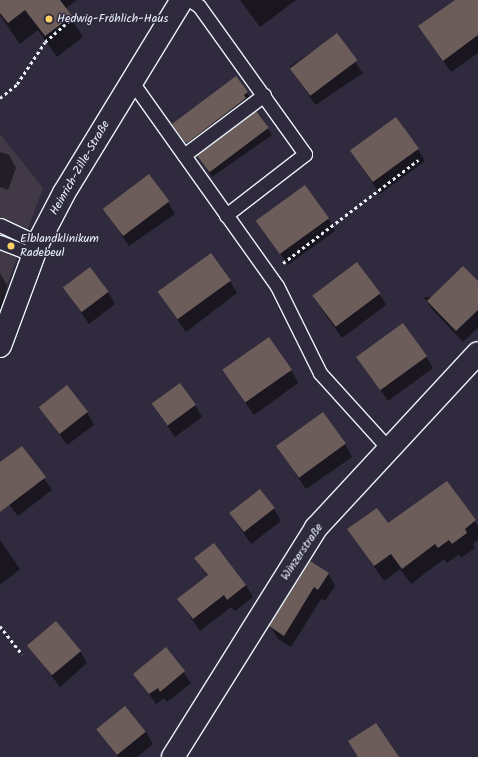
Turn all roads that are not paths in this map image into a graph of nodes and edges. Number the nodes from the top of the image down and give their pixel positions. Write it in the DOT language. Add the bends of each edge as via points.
graph roads {
  1 [pos="182,0"];
  2 [pos="190,0"];
  3 [pos="132,82"];
  4 [pos="264,95"];
  5 [pos="184,155"];
  6 [pos="226,215"];
  7 [pos="0,225"];
  8 [pos="0,242"];
  9 [pos="36,249"];
  10 [pos="0,346"];
  11 [pos="478,353"];
  12 [pos="390,450"];
  13 [pos="173,757"];
  1 -- 3 [label="street, Heinrich-Zille-Straße"];
  2 -- 4 [label="lane" via="199,6"];
  3 -- 5 [label="lane"];
  3 -- 9 [label="street, Heinrich-Zille-Straße" via="64,193"];
  4 -- 5 [label="lane"];
  4 -- 6 [label="lane" via="305,154"];
  5 -- 6 [label="lane"];
  6 -- 12 [label="lane" via="277,286 320,373"];
  7 -- 9 [label="lane"];
  8 -- 9 [label="lane"];
  9 -- 10 [label="street, Heinrich-Zille-Straße"];
  11 -- 12 [label="street, Winzerstraße"];
  12 -- 13 [label="street, Winzerstraße" via="316,528"];
}
